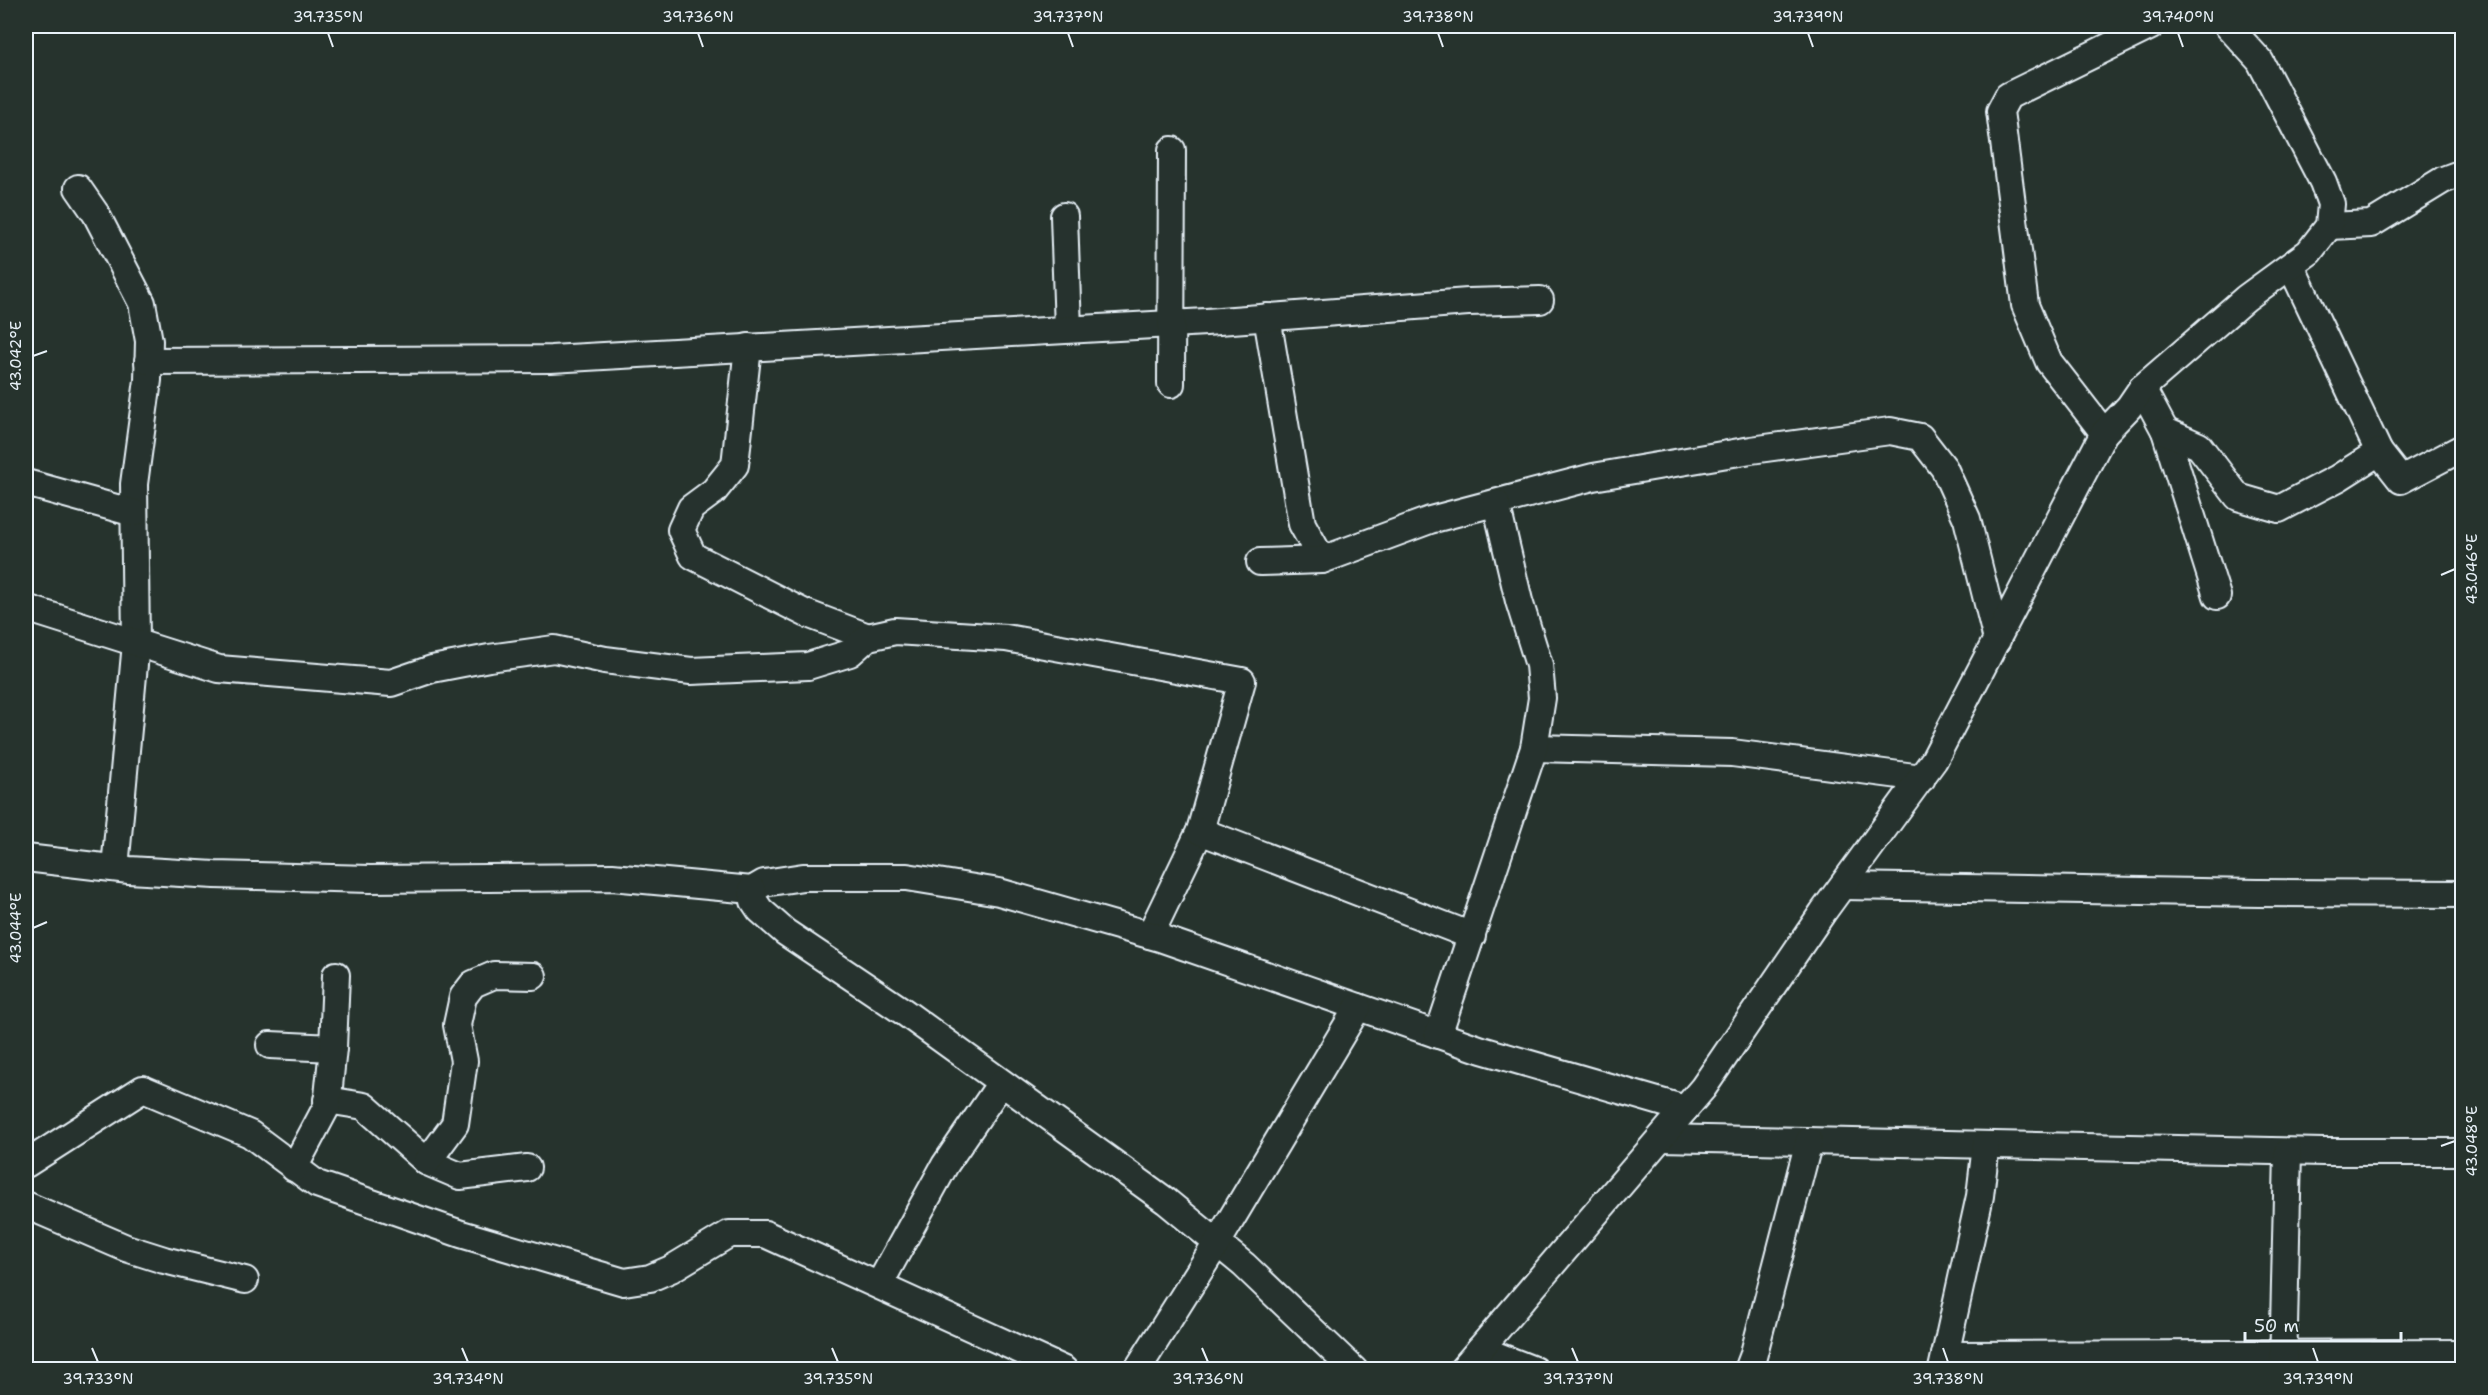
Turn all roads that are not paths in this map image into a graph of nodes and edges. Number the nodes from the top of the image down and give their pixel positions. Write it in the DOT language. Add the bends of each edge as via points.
graph roads {
  1 [pos="2151,26"];
  2 [pos="2228,26"];
  3 [pos="1172,150"];
  4 [pos="2463,173"];
  5 [pos="78,188"];
  6 [pos="1064,216"];
  7 [pos="2329,226"];
  8 [pos="2291,266"];
  9 [pos="1539,300"];
  10 [pos="1267,317"];
  11 [pos="1170,324"];
  12 [pos="1068,329"];
  13 [pos="748,347"];
  14 [pos="148,361"];
  15 [pos="1171,384"];
  16 [pos="2142,388"];
  17 [pos="2165,431"];
  18 [pos="2104,433"];
  19 [pos="2463,448"];
  20 [pos="2379,452"];
  21 [pos="26,483"];
  22 [pos="1496,502"];
  23 [pos="134,513"];
  24 [pos="1322,560"];
  25 [pos="1260,562"];
  26 [pos="2217,596"];
  27 [pos="26,608"];
  28 [pos="868,637"];
  29 [pos="1997,640"];
  30 [pos="136,643"];
  31 [pos="1534,748"];
  32 [pos="1922,778"];
  33 [pos="1200,831"];
  34 [pos="26,858"];
  35 [pos="115,868"];
  36 [pos="1843,886"];
  37 [pos="752,890"];
  38 [pos="2463,894"];
  39 [pos="1150,935"];
  40 [pos="1472,936"];
  41 [pos="336,975"];
  42 [pos="532,976"];
  43 [pos="1358,1007"];
  44 [pos="1438,1035"];
  45 [pos="270,1045"];
  46 [pos="333,1048"];
  47 [pos="1001,1083"];
  48 [pos="327,1100"];
  49 [pos="1685,1109"];
  50 [pos="1661,1138"];
  51 [pos="1809,1141"];
  52 [pos="1986,1145"];
  53 [pos="2288,1152"];
  54 [pos="2463,1152"];
  55 [pos="427,1162"];
  56 [pos="26,1164"];
  57 [pos="294,1168"];
  58 [pos="527,1168"];
  59 [pos="26,1205"];
  60 [pos="1217,1243"];
  61 [pos="245,1280"];
  62 [pos="879,1285"];
  63 [pos="1480,1349"];
  64 [pos="2463,1353"];
  65 [pos="2284,1361"];
  66 [pos="1943,1362"];
  67 [pos="1064,1370"];
  68 [pos="1137,1370"];
  69 [pos="1354,1370"];
  70 [pos="1462,1370"];
  71 [pos="1534,1370"];
  72 [pos="1748,1370"];
  1 -- 18 [label="street" via="2008,96 2000,111 2025,305 2049,362"];
  2 -- 7 [label="street" via="2260,62 2323,182 2331,204"];
  3 -- 11 [label="street"];
  4 -- 7 [label="street" via="2443,180 2371,224"];
  5 -- 14 [label="street" via="96,214 142,303 149,340"];
  6 -- 12 [label="street"];
  7 -- 8 [label="street" via="2309,252"];
  8 -- 16 [label="street" via="2246,298"];
  8 -- 20 [label="street"];
  9 -- 10 [label="street"];
  10 -- 11 [label="street"];
  10 -- 24 [label="street" via="1302,524"];
  11 -- 12 [label="street"];
  11 -- 15 [label="street"];
  12 -- 13 [label="street"];
  13 -- 14 [label="street" via="551,359"];
  13 -- 28 [label="street" via="735,465 714,492 691,508 681,530 693,556 805,613"];
  14 -- 23 [label="street"];
  16 -- 17 [label="street"];
  16 -- 18 [label="street"];
  17 -- 20 [label="street" via="2199,446 2238,497 2279,509"];
  17 -- 26 [label="street"];
  18 -- 29 [label="street"];
  19 -- 20 [label="street" via="2402,480"];
  21 -- 23 [label="street"];
  22 -- 24 [label="street" via="1430,520"];
  22 -- 29 [label="street" via="1593,477 1751,450 1890,431 1920,437 1944,468 1967,519"];
  22 -- 31 [label="street" via="1539,665 1542,698"];
  23 -- 30 [label="street"];
  24 -- 25 [label="street"];
  27 -- 30 [label="street"];
  28 -- 30 [label="street" via="850,653 808,666 691,671 554,650 432,669 390,683 219,669"];
  28 -- 33 [label="street" via="895,631 1006,638 1242,681"];
  29 -- 32 [label="street"];
  30 -- 35 [label="street"];
  31 -- 32 [label="street" via="1732,753"];
  31 -- 40 [label="street"];
  32 -- 36 [label="street"];
  33 -- 39 [label="street"];
  33 -- 40 [label="street"];
  34 -- 35 [label="street"];
  35 -- 37 [label="street" via="370,879 612,877"];
  36 -- 38 [label="street"];
  36 -- 49 [label="street"];
  37 -- 39 [label="street" via="764,883 803,877 907,877 999,892"];
  37 -- 47 [label="street" via="760,910 785,932"];
  39 -- 43 [label="street"];
  40 -- 44 [label="street"];
  41 -- 46 [label="street"];
  42 -- 55 [label="street" via="494,975 474,984 463,997 457,1025 464,1061 455,1124"];
  43 -- 44 [label="street"];
  43 -- 60 [label="street"];
  44 -- 49 [label="street"];
  45 -- 46 [label="street"];
  46 -- 48 [label="street"];
  47 -- 60 [label="street" via="1166,1201"];
  47 -- 62 [label="street" via="945,1165"];
  48 -- 55 [label="street" via="364,1106"];
  48 -- 57 [label="street"];
  49 -- 50 [label="street"];
  50 -- 51 [label="street"];
  50 -- 63 [label="street"];
  51 -- 52 [label="street"];
  51 -- 72 [label="street"];
  52 -- 53 [label="street"];
  52 -- 66 [label="street" via="1980,1196"];
  53 -- 54 [label="street"];
  53 -- 65 [label="street"];
  55 -- 58 [label="street" via="460,1176"];
  56 -- 57 [label="street" via="143,1089 250,1134"];
  57 -- 62 [label="street" via="317,1184 461,1234 624,1282 650,1278 729,1234 747,1233 765,1234"];
  59 -- 61 [label="street" via="126,1248"];
  60 -- 68 [label="street"];
  60 -- 69 [label="street"];
  62 -- 67 [label="street"];
  63 -- 70 [label="street"];
  63 -- 71 [label="street"];
  64 -- 65 [label="street"];
  65 -- 66 [label="street"];
}
